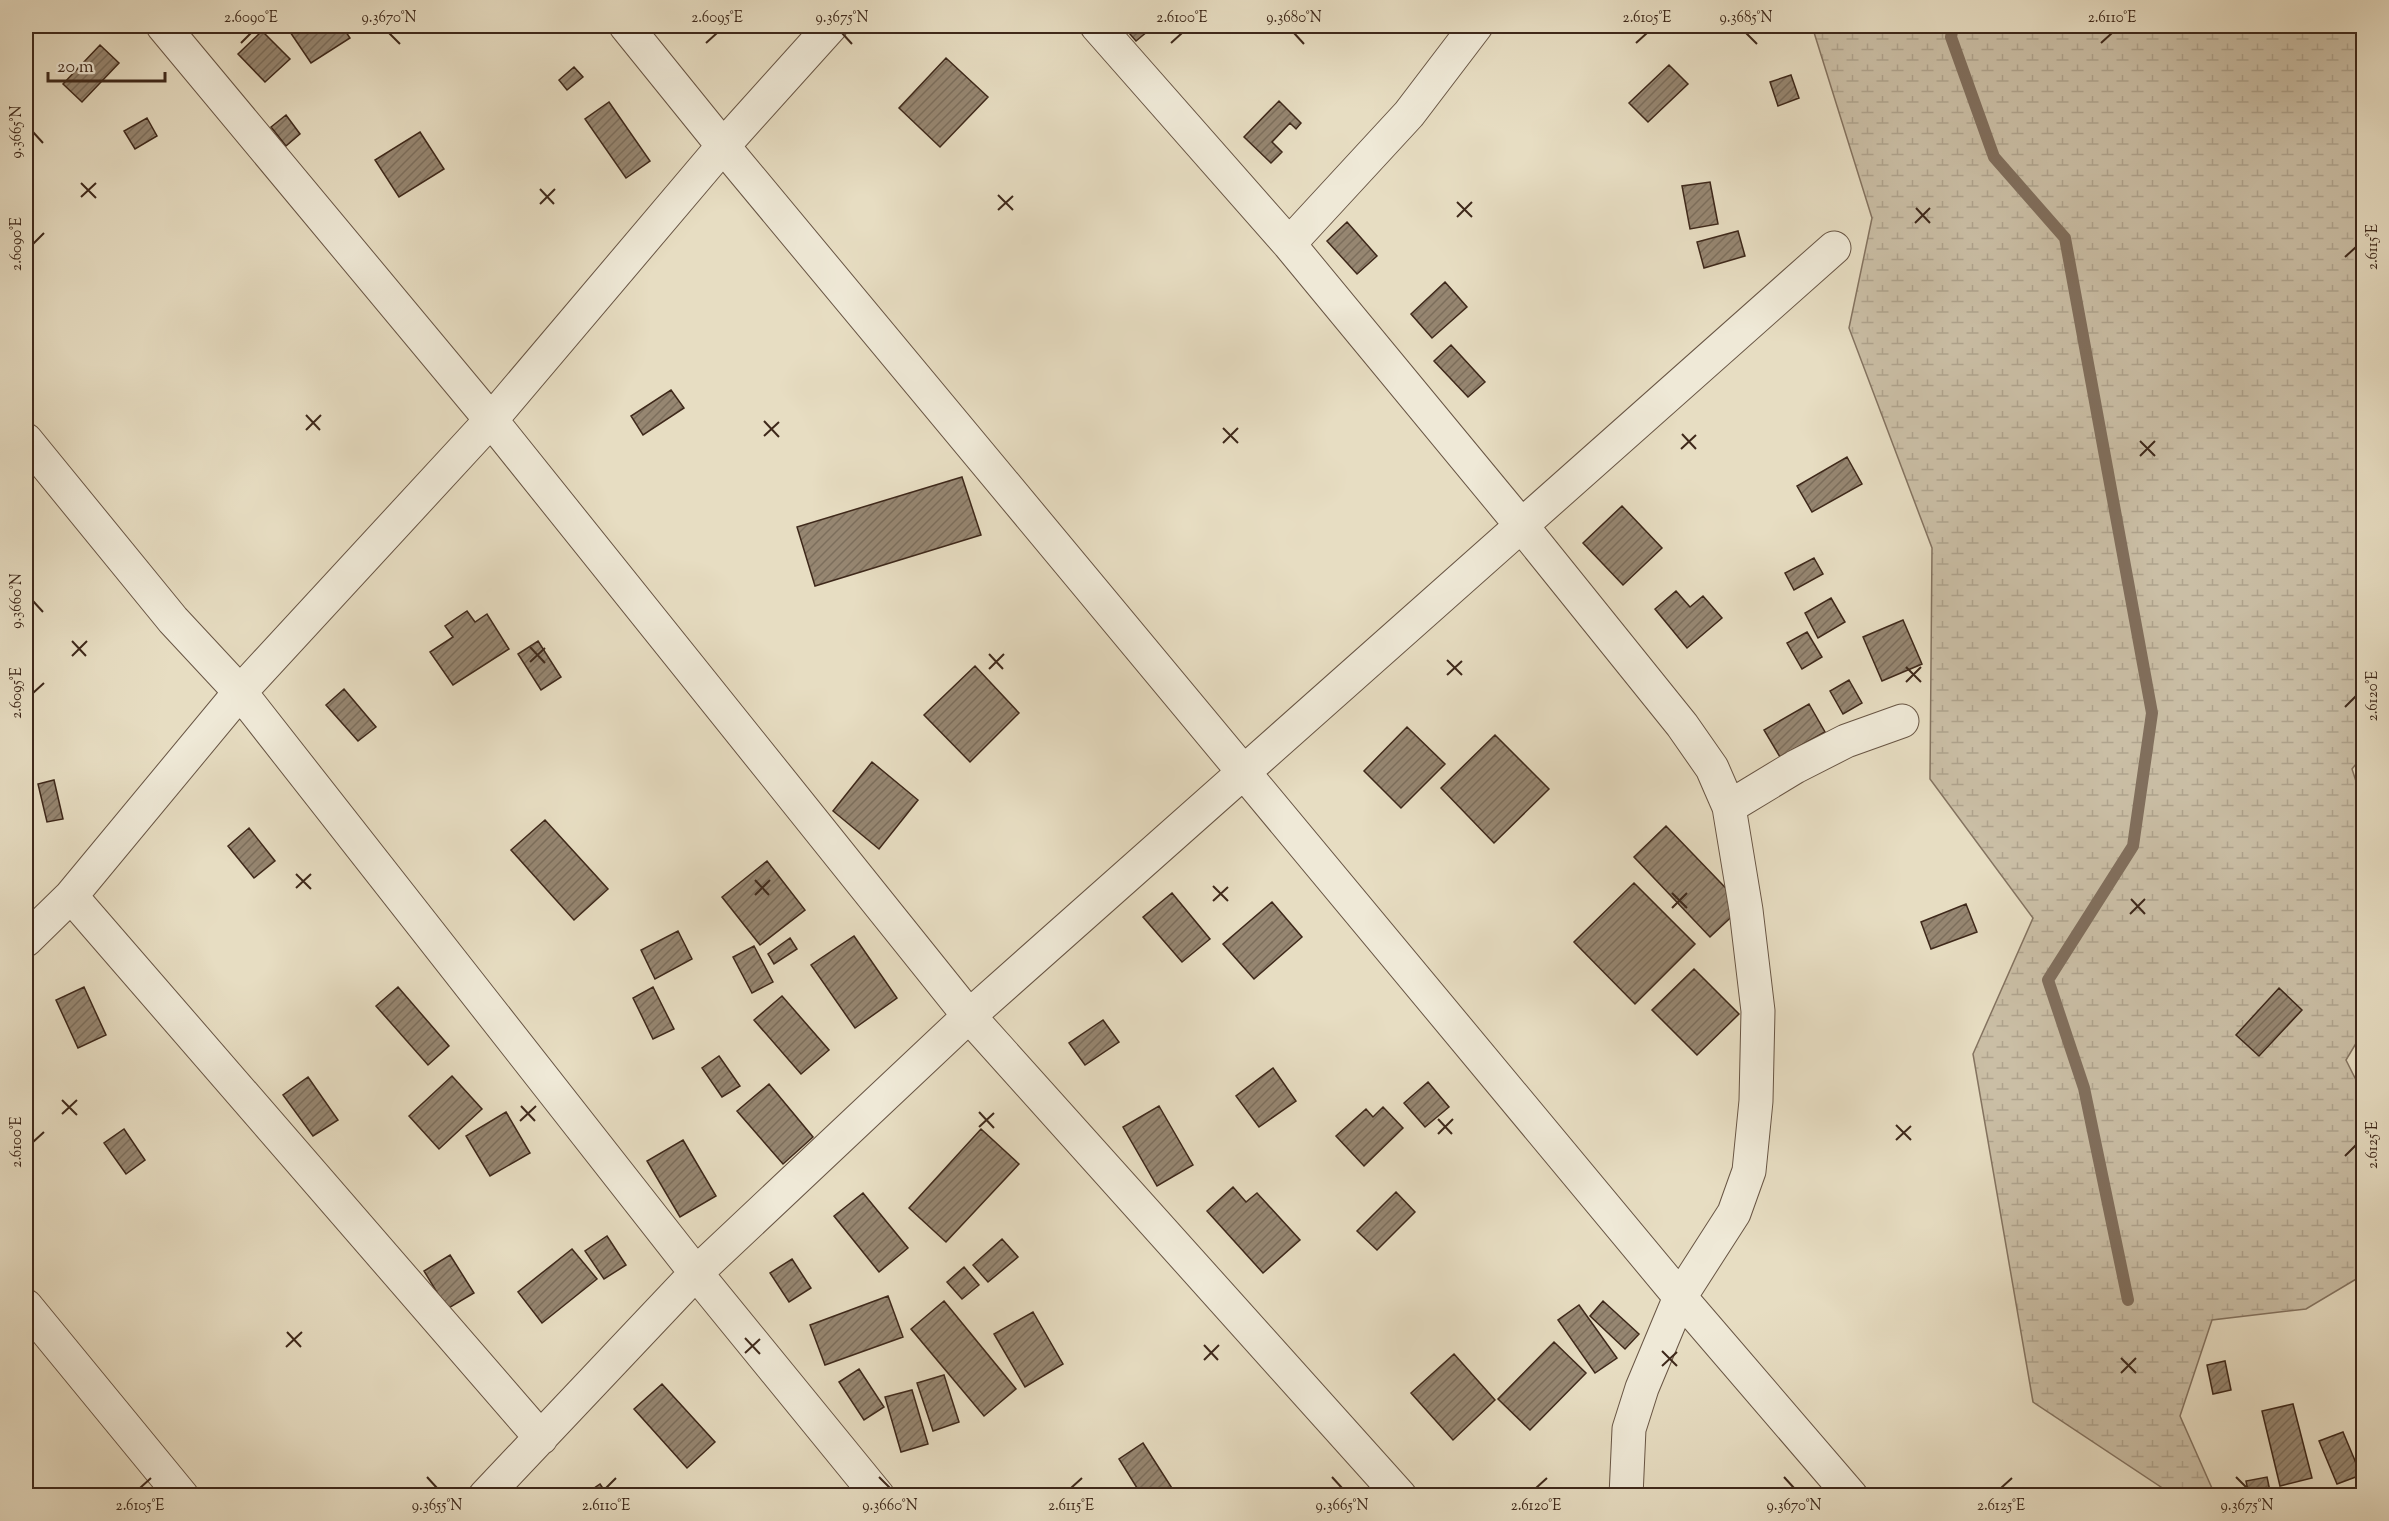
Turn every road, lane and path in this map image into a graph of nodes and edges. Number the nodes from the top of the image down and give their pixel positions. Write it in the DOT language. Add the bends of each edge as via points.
graph roads {
  1 [pos="163,26"];
  2 [pos="626,26"];
  3 [pos="831,26"];
  4 [pos="1097,26"];
  5 [pos="1476,26"];
  6 [pos="723,146"];
  7 [pos="1289,244"];
  8 [pos="1834,248"];
  9 [pos="491,420"];
  10 [pos="26,440"];
  11 [pos="1521,525"];
  12 [pos="240,692"];
  13 [pos="1902,721"];
  14 [pos="1243,772"];
  15 [pos="1729,807"];
  16 [pos="71,896"];
  17 [pos="26,939"];
  18 [pos="969,1016"];
  19 [pos="696,1273"];
  20 [pos="1680,1297"];
  21 [pos="26,1306"];
  22 [pos="541,1438"];
  23 [pos="182,1496"];
  24 [pos="485,1496"];
  25 [pos="878,1496"];
  26 [pos="1400,1496"];
  27 [pos="1626,1496"];
  28 [pos="1851,1496"];
  1 -- 9 [label="street"];
  2 -- 6 [label="street"];
  3 -- 6 [label="street"];
  4 -- 7 [label="street"];
  5 -- 7 [label="street" via="1408,114"];
  6 -- 9 [label="street"];
  6 -- 14 [label="street"];
  7 -- 11 [label="street"];
  8 -- 11 [label="street"];
  9 -- 12 [label="street"];
  9 -- 18 [label="street"];
  10 -- 12 [label="street" via="173,620"];
  11 -- 14 [label="street"];
  11 -- 15 [label="street" via="1682,725 1712,768"];
  12 -- 16 [label="street"];
  12 -- 19 [label="street"];
  13 -- 15 [label="street" via="1846,741"];
  14 -- 18 [label="street"];
  14 -- 20 [label="street"];
  15 -- 20 [label="street" via="1758,1011 1756,1101 1749,1171 1734,1213"];
  16 -- 17 [label="street"];
  16 -- 22 [label="street"];
  18 -- 19 [label="street"];
  18 -- 26 [label="street"];
  19 -- 22 [label="street"];
  19 -- 25 [label="street"];
  20 -- 27 [label="street" via="1629,1429"];
  20 -- 28 [label="street"];
  21 -- 23 [label="street"];
  22 -- 24 [label="street"];
}
